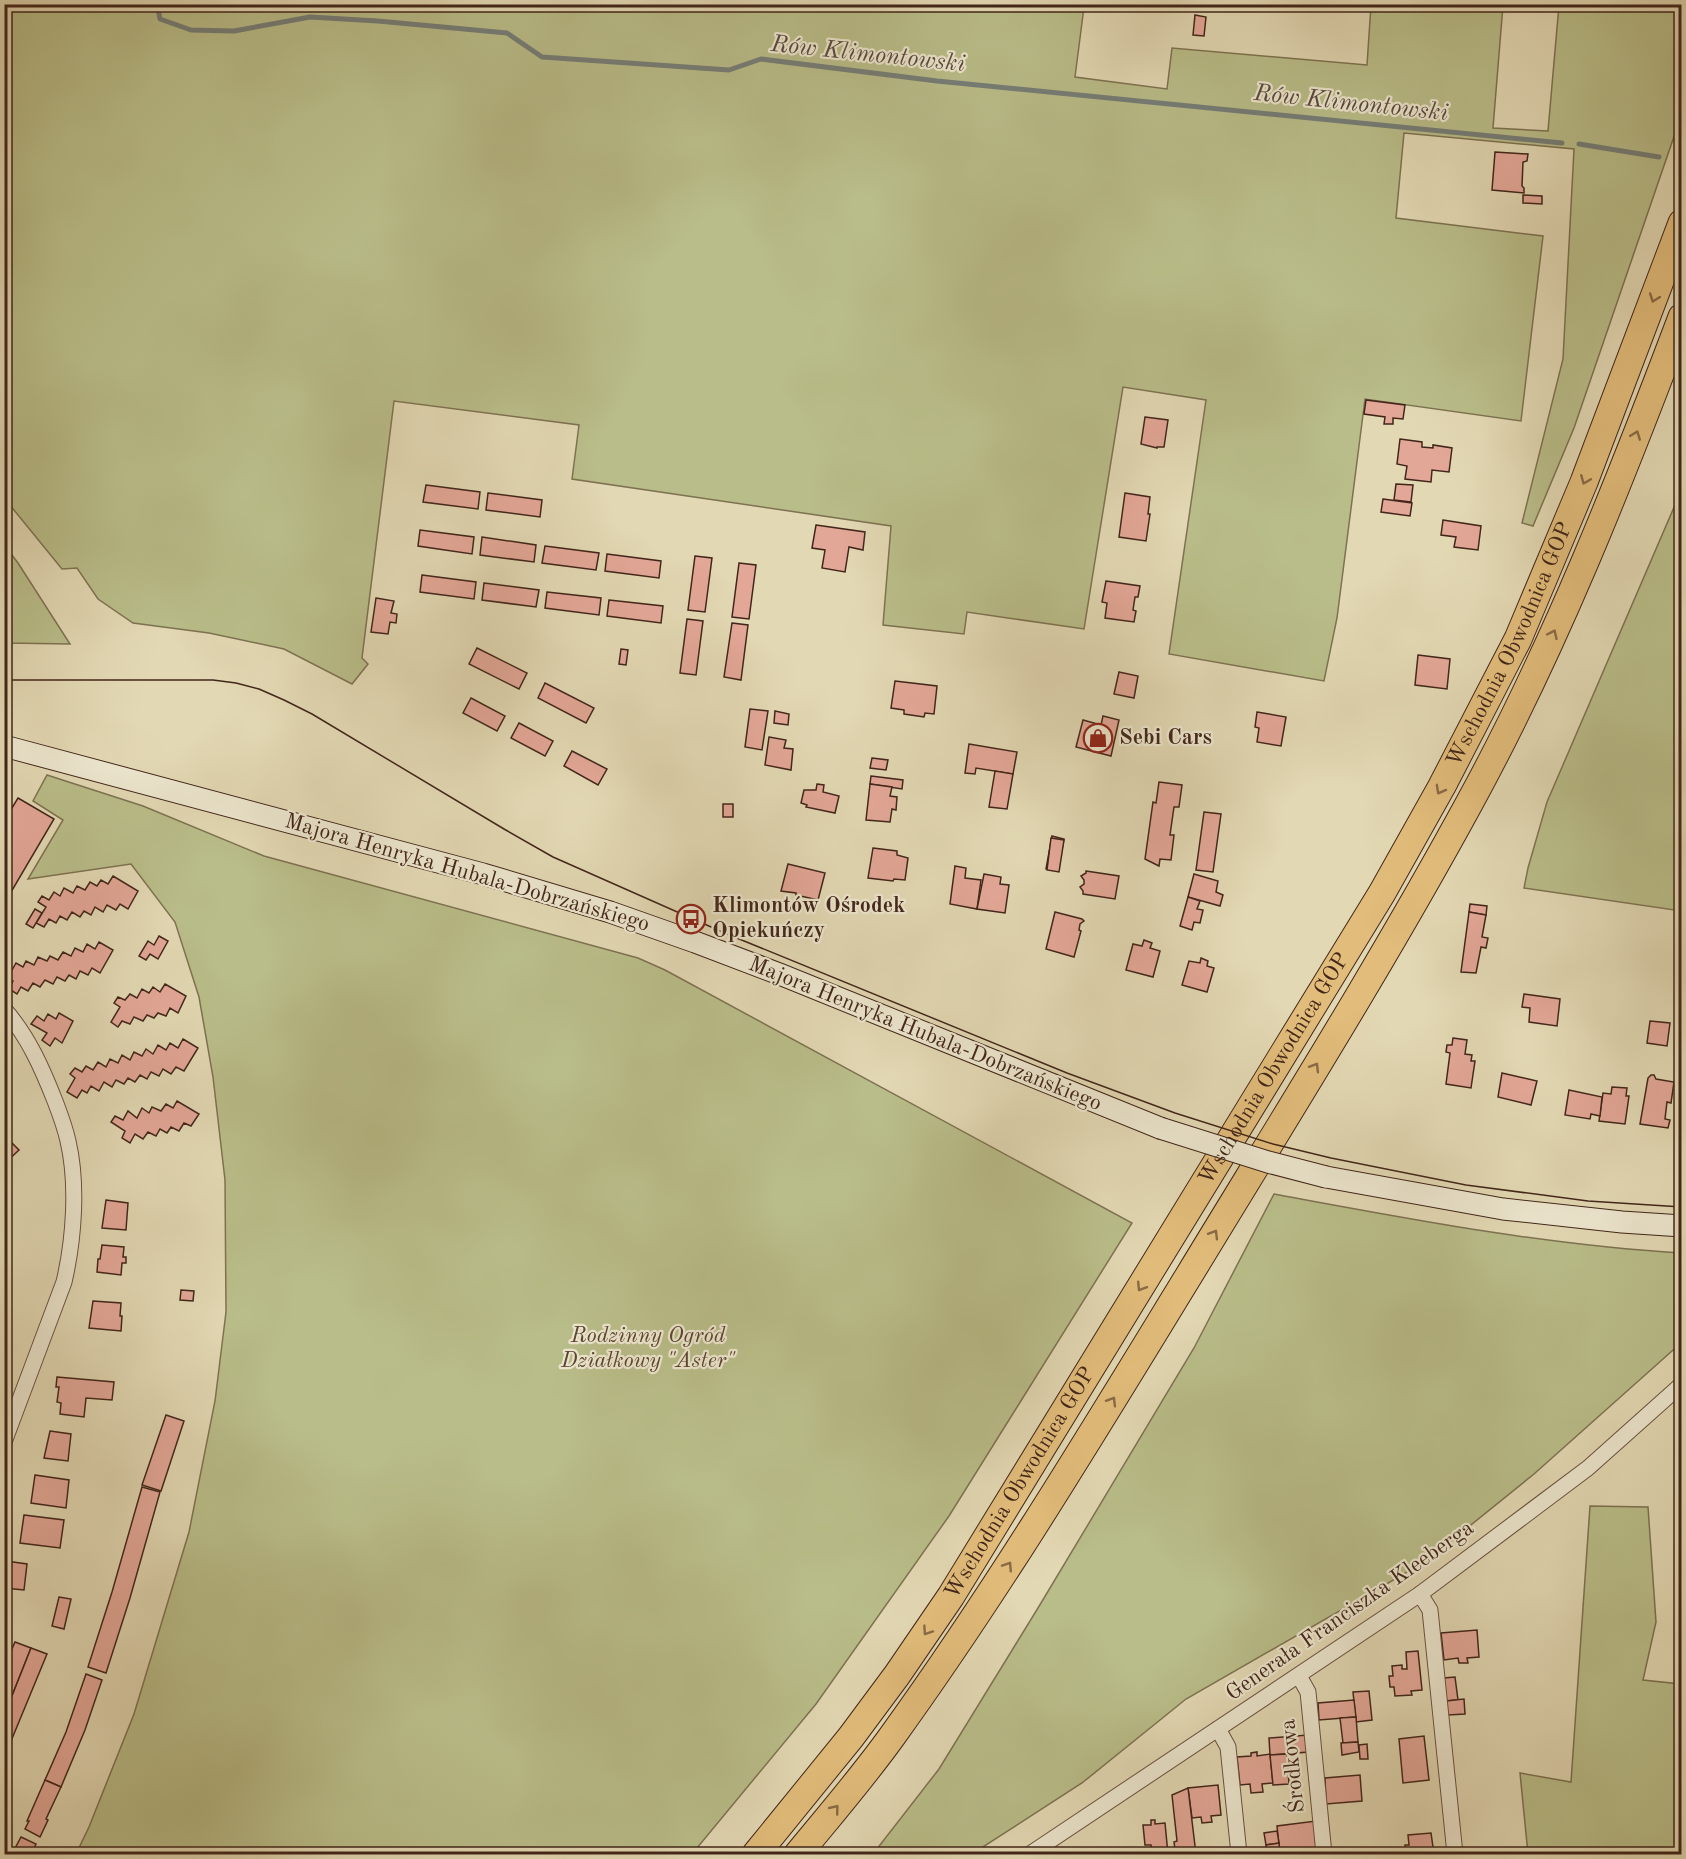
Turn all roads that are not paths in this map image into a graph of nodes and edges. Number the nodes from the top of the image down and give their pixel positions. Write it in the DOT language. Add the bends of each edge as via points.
graph roads {
  1 [pos="1682,223"];
  2 [pos="1682,317"];
  3 [pos="4,746"];
  4 [pos="4,1009"];
  5 [pos="1682,1226"];
  6 [pos="1682,1384"];
  7 [pos="4,1442"];
  8 [pos="1420,1594"];
  9 [pos="1299,1676"];
  10 [pos="1218,1729"];
  11 [pos="756,1854"];
  12 [pos="798,1854"];
  13 [pos="1030,1854"];
  14 [pos="1239,1854"];
  15 [pos="1324,1854"];
  16 [pos="1455,1854"];
  1 -- 11 [label="highway, Wschodnia Obwodnica GOP, one-way" via="1588,471 1518,639 1443,786 1382,893 951,1596 851,1737"];
  12 -- 2 [label="highway, Wschodnia Obwodnica GOP, one-way" via="891,1738 976,1615 1076,1459 1394,936 1473,798 1556,627 1615,490"];
  3 -- 5 [label="street, Majora Henryka Hubala-Dobrzańskiego, bridge" via="483,874 610,912 782,975 1160,1128 1268,1162 1503,1209"];
  4 -- 7 [label="street" via="42,1068 61,1118 70,1149 73,1196 70,1257 64,1282"];
  6 -- 8 [label="street, Generała Franciszka Kleeberga" via="1588,1468"];
  8 -- 9 [label="street, Generała Franciszka Kleeberga"];
  8 -- 16 [label="street" via="1430,1610"];
  9 -- 10 [label="street, Generała Franciszka Kleeberga"];
  9 -- 15 [label="street, Środkowa" via="1308,1692"];
  10 -- 13 [label="street, Generała Franciszka Kleeberga"];
  10 -- 14 [label="street" via="1228,1747"];
}
